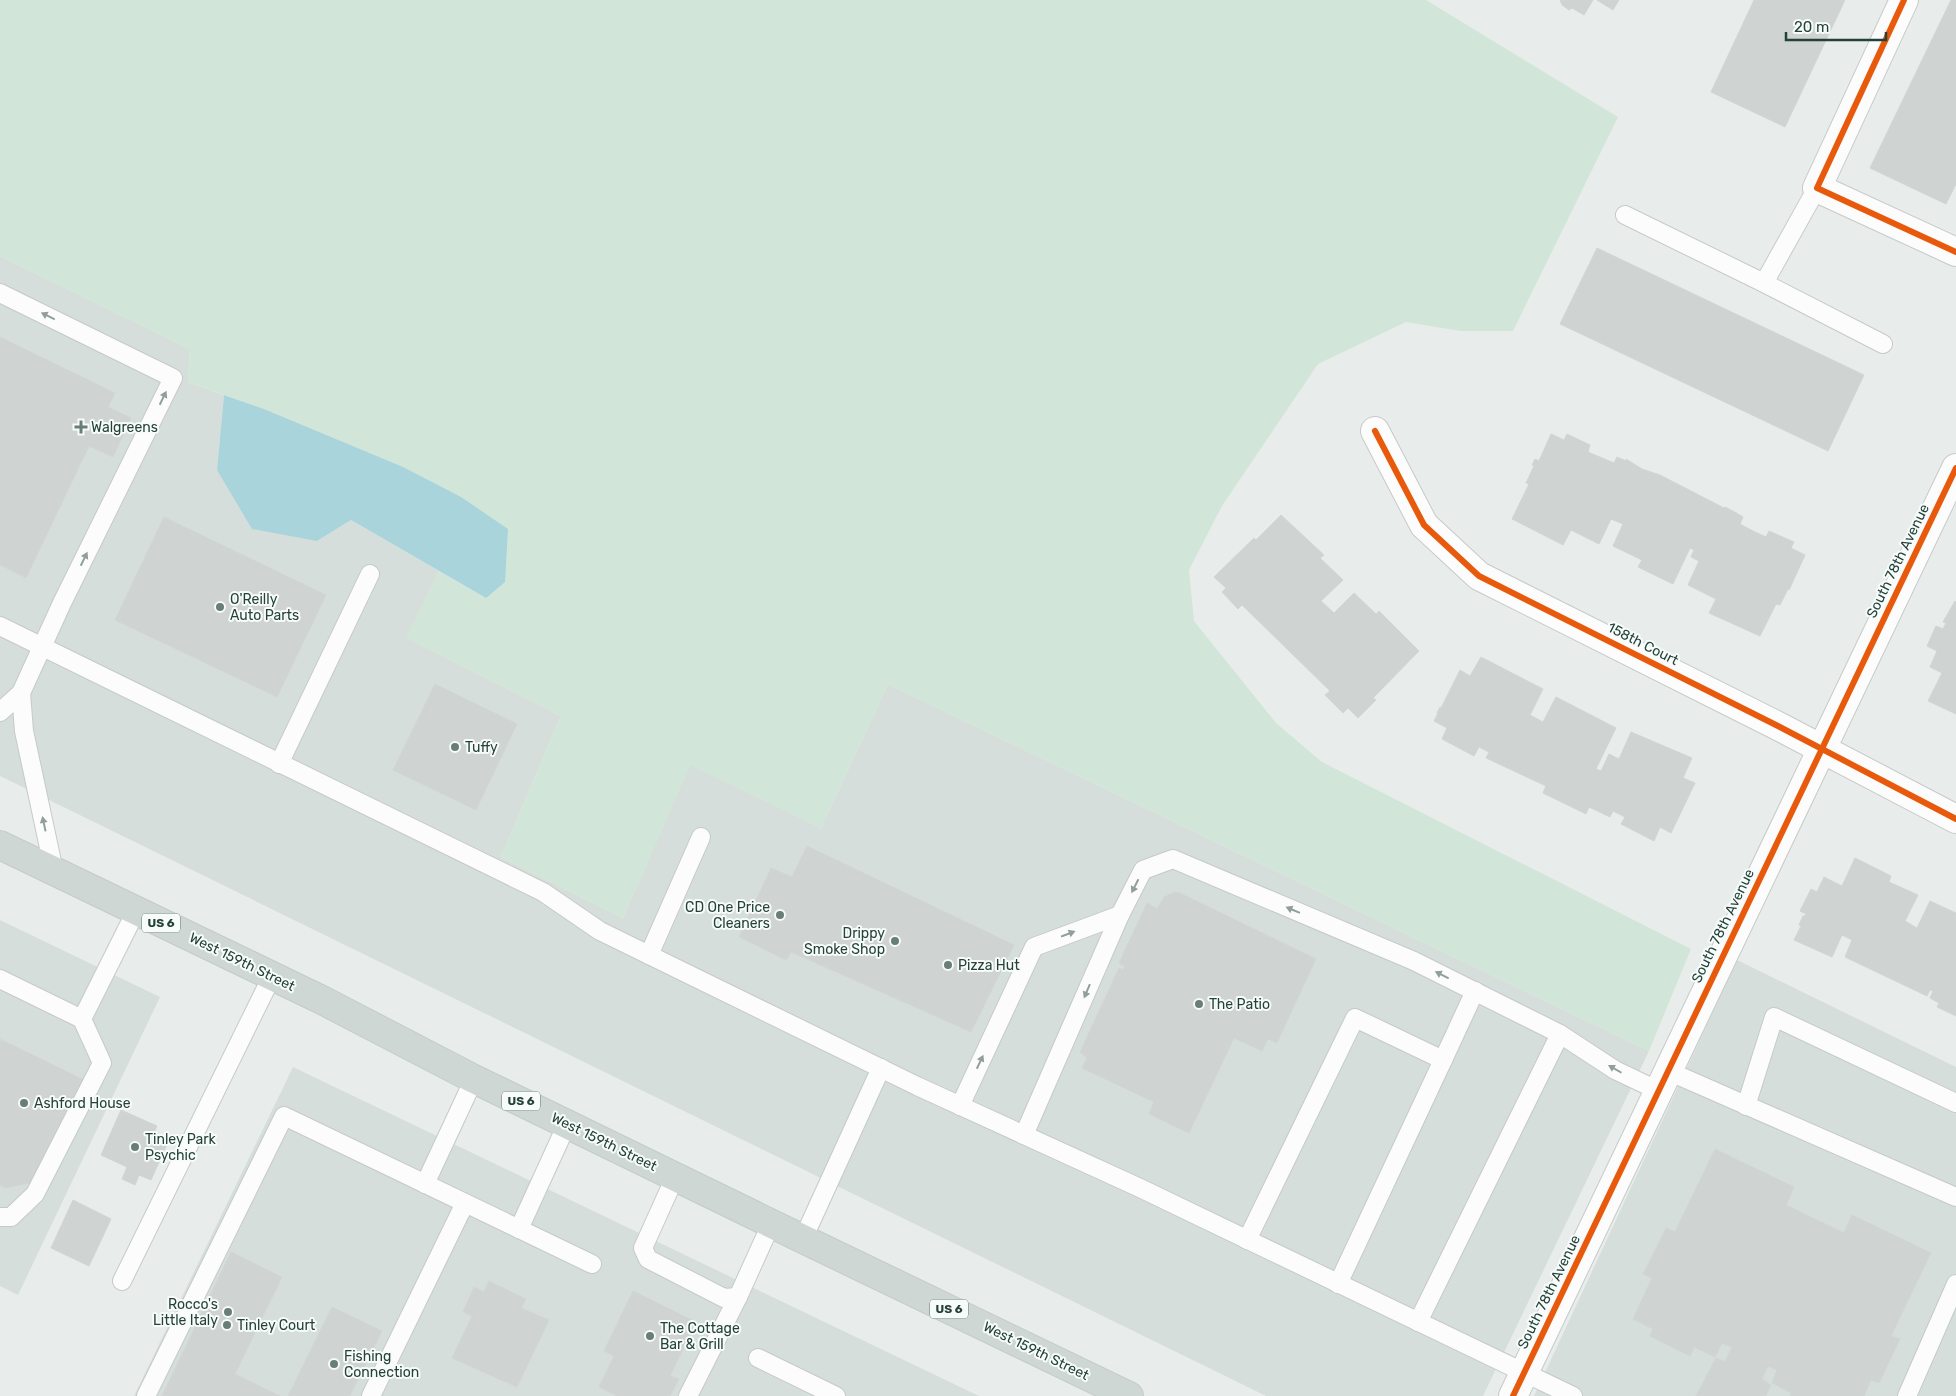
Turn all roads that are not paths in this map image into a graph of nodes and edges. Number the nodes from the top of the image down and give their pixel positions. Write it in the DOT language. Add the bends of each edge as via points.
graph roads {
  1 [pos="1904,0"];
  2 [pos="1817,188"];
  3 [pos="1625,215"];
  4 [pos="1956,252"];
  5 [pos="1764,283"];
  6 [pos="0,292"];
  7 [pos="1883,344"];
  8 [pos="1375,431"];
  9 [pos="1956,468"];
  10 [pos="370,574"];
  11 [pos="0,626"];
  12 [pos="42,647"];
  13 [pos="21,692"];
  14 [pos="0,712"];
  15 [pos="1822,748"];
  16 [pos="279,764"];
  17 [pos="1956,819"];
  18 [pos="701,837"];
  19 [pos="0,845"];
  20 [pos="54,871"];
  21 [pos="136,910"];
  22 [pos="1120,914"];
  23 [pos="649,955"];
  24 [pos="272,976"];
  25 [pos="0,979"];
  26 [pos="1475,991"];
  27 [pos="82,1019"];
  28 [pos="1560,1034"];
  29 [pos="1443,1060"];
  30 [pos="881,1068"];
  31 [pos="474,1079"];
  32 [pos="1663,1081"];
  33 [pos="1956,1103"];
  34 [pos="960,1106"];
  35 [pos="1746,1106"];
  36 [pos="567,1124"];
  37 [pos="1024,1135"];
  38 [pos="675,1177"];
  39 [pos="426,1184"];
  40 [pos="1956,1197"];
  41 [pos="465,1203"];
  42 [pos="0,1217"];
  43 [pos="771,1224"];
  44 [pos="519,1229"];
  45 [pos="803,1239"];
  46 [pos="1247,1240"];
  47 [pos="592,1264"];
  48 [pos="122,1281"];
  49 [pos="1338,1284"];
  50 [pos="1956,1284"];
  51 [pos="738,1297"];
  52 [pos="1418,1322"];
  53 [pos="758,1358"];
  54 [pos="1518,1385"];
  55 [pos="1092,1388"];
  56 [pos="146,1396"];
  57 [pos="371,1396"];
  58 [pos="688,1396"];
  59 [pos="836,1396"];
  60 [pos="1129,1396"];
  61 [pos="1573,1396"];
  62 [pos="1907,1396"];
  1 -- 2 [label="street"];
  2 -- 4 [label="street"];
  2 -- 5 [label="lane"];
  3 -- 5 [label="lane"];
  5 -- 7 [label="lane"];
  12 -- 6 [label="lane, one-way" via="174,378"];
  8 -- 15 [label="street, 158th Court" via="1424,525 1479,576"];
  9 -- 15 [label="street, South 78th Avenue"];
  10 -- 16 [label="lane"];
  11 -- 12 [label="lane"];
  12 -- 13 [label="lane"];
  12 -- 16 [label="lane"];
  13 -- 14 [label="lane"];
  20 -- 13 [label="lane, one-way" via="24,731"];
  15 -- 17 [label="street, 158th Court"];
  15 -- 32 [label="street, South 78th Avenue"];
  16 -- 23 [label="lane" via="542,892 600,931"];
  18 -- 23 [label="lane"];
  19 -- 20 [label="main road, West 159th Street / US 6"];
  20 -- 21 [label="main road, West 159th Street / US 6"];
  21 -- 24 [label="main road, West 159th Street / US 6"];
  21 -- 27 [label="lane"];
  26 -- 22 [label="lane, one-way" via="1414,961 1173,859 1143,870"];
  34 -- 22 [label="lane, one-way" via="1034,947"];
  22 -- 37 [label="lane, one-way"];
  23 -- 30 [label="lane"];
  24 -- 31 [label="main road, West 159th Street / US 6"];
  24 -- 48 [label="lane"];
  25 -- 27 [label="lane"];
  26 -- 28 [label="lane"];
  26 -- 29 [label="lane"];
  27 -- 42 [label="lane" via="102,1063 35,1194 11,1217"];
  32 -- 28 [label="lane, one-way" via="1615,1070"];
  28 -- 52 [label="lane"];
  29 -- 46 [label="lane" via="1355,1018"];
  29 -- 49 [label="lane"];
  30 -- 34 [label="lane"];
  30 -- 45 [label="lane"];
  31 -- 36 [label="main road, West 159th Street / US 6"];
  31 -- 39 [label="lane"];
  32 -- 35 [label="lane"];
  32 -- 54 [label="street, South 78th Avenue"];
  33 -- 35 [label="lane" via="1774,1017"];
  34 -- 37 [label="lane"];
  35 -- 40 [label="lane"];
  36 -- 38 [label="main road, West 159th Street / US 6"];
  36 -- 44 [label="lane"];
  37 -- 46 [label="lane"];
  38 -- 43 [label="main road, West 159th Street / US 6"];
  38 -- 51 [label="lane" via="643,1248 648,1259 724,1298"];
  39 -- 41 [label="lane"];
  39 -- 56 [label="lane" via="284,1116"];
  41 -- 44 [label="lane"];
  41 -- 57 [label="lane"];
  43 -- 45 [label="main road, West 159th Street / US 6"];
  43 -- 51 [label="lane"];
  44 -- 47 [label="lane"];
  45 -- 55 [label="main road, West 159th Street / US 6"];
  46 -- 49 [label="lane"];
  49 -- 52 [label="lane"];
  50 -- 62 [label="lane"];
  51 -- 58 [label="lane"];
  52 -- 54 [label="lane"];
  53 -- 59 [label="lane"];
  54 -- 61 [label="lane"];
  55 -- 60 [label="main road, West 159th Street / US 6"];
}
